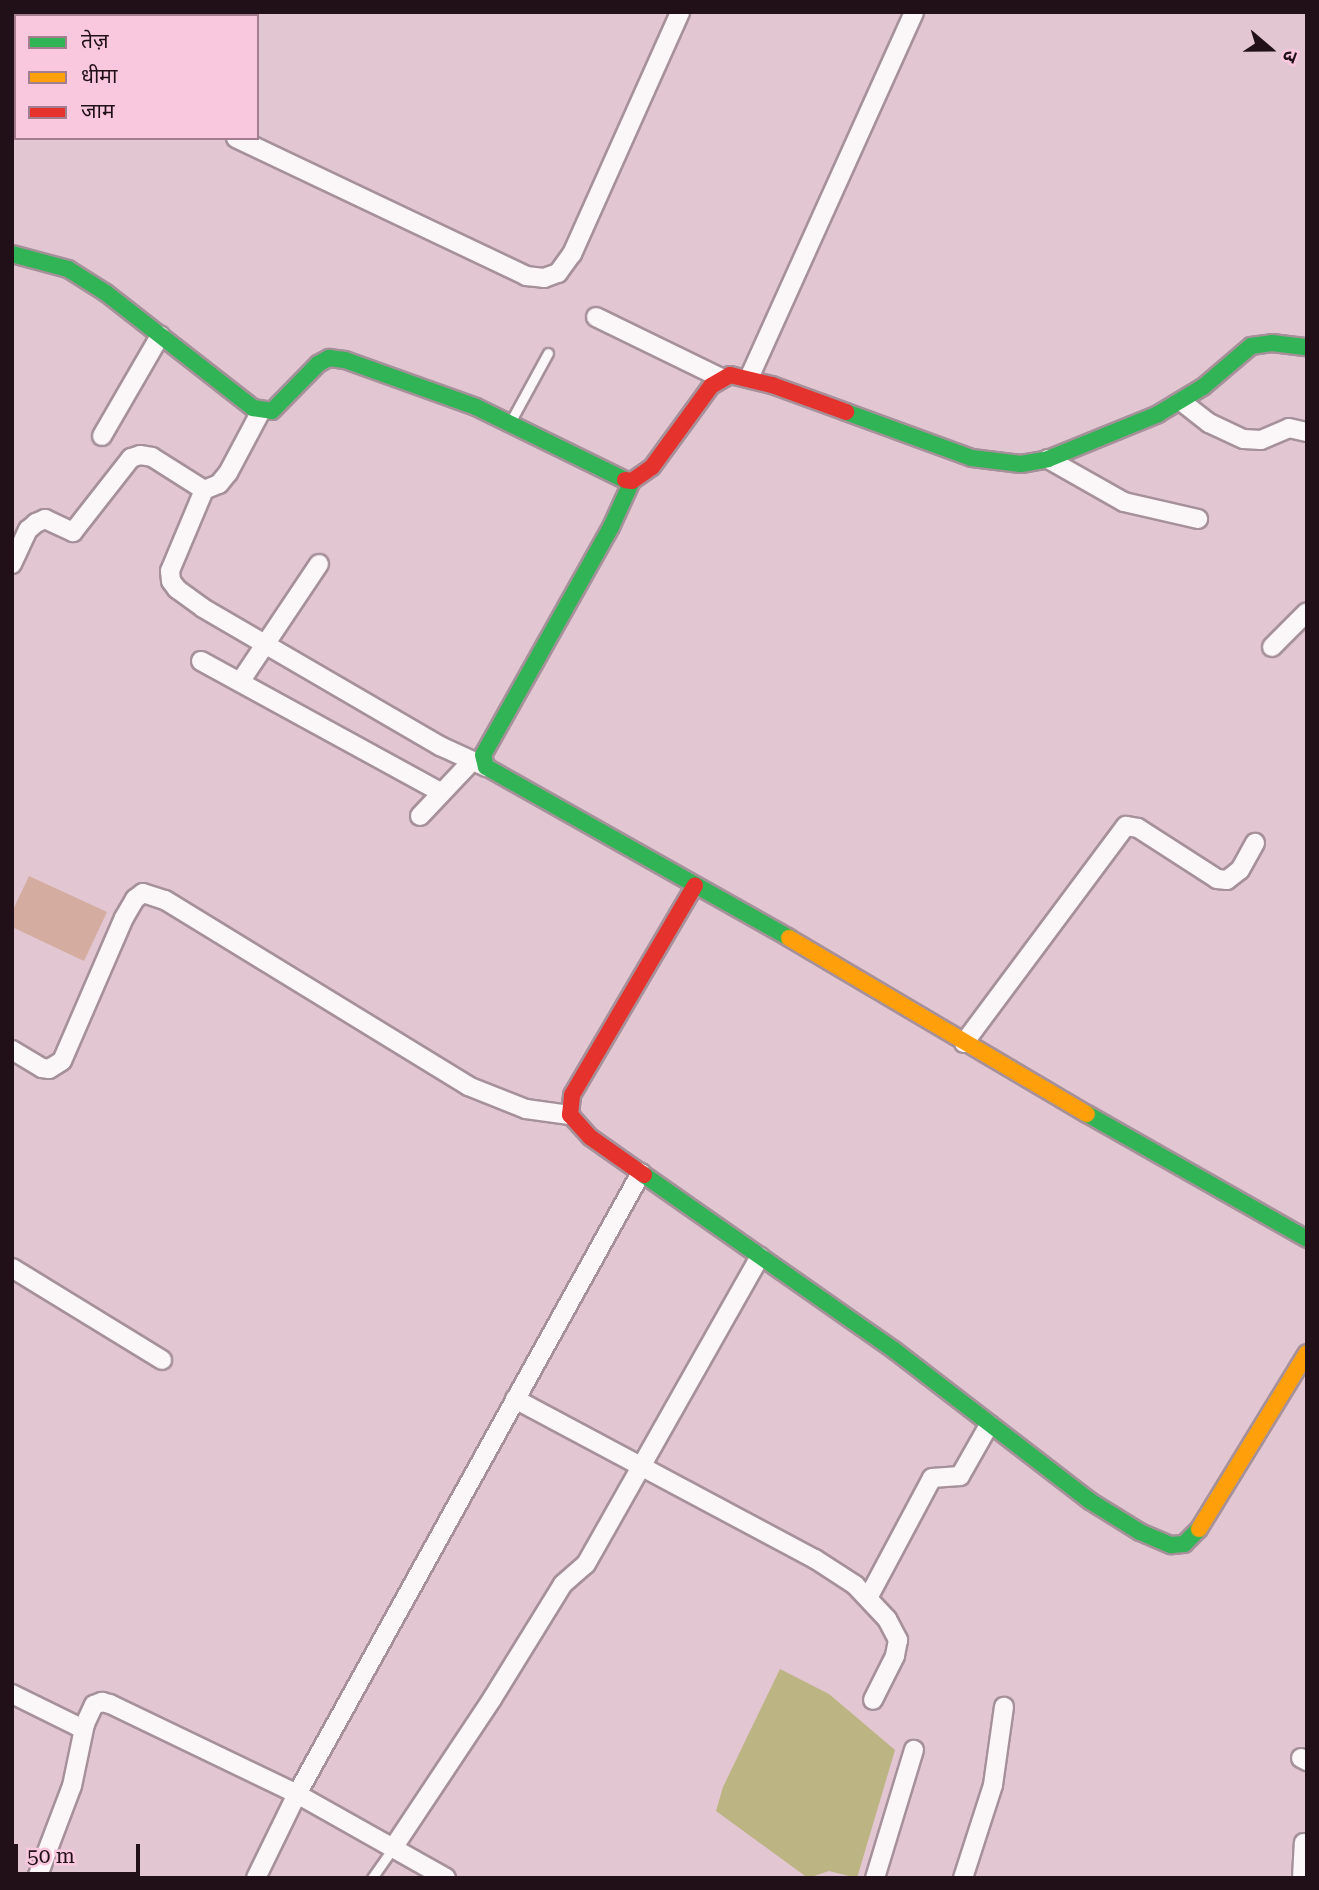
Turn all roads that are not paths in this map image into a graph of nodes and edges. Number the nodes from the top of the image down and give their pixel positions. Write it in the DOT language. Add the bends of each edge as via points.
graph roads {
  1 [pos="680,12"];
  2 [pos="914,12"];
  3 [pos="240,140"];
  4 [pos="12,254"];
  5 [pos="596,317"];
  6 [pos="160,336"];
  7 [pos="1307,347"];
  8 [pos="548,353"];
  9 [pos="721,378"];
  10 [pos="748,378"];
  11 [pos="1182,402"];
  12 [pos="261,411"];
  13 [pos="510,422"];
  14 [pos="1307,432"];
  15 [pos="102,436"];
  16 [pos="1048,459"];
  17 [pos="632,481"];
  18 [pos="204,490"];
  19 [pos="1198,519"];
  20 [pos="12,564"];
  21 [pos="319,564"];
  22 [pos="1307,612"];
  23 [pos="265,644"];
  24 [pos="1272,647"];
  25 [pos="201,661"];
  26 [pos="240,682"];
  27 [pos="479,765"];
  28 [pos="436,790"];
  29 [pos="420,816"];
  30 [pos="1255,843"];
  31 [pos="695,885"];
  32 [pos="964,1043"];
  33 [pos="12,1050"];
  34 [pos="570,1115"];
  35 [pos="641,1173"];
  36 [pos="1307,1239"];
  37 [pos="760,1256"];
  38 [pos="12,1268"];
  39 [pos="1307,1353"];
  40 [pos="162,1360"];
  41 [pos="515,1399"];
  42 [pos="989,1424"];
  43 [pos="640,1466"];
  44 [pos="868,1598"];
  45 [pos="12,1694"];
  46 [pos="873,1700"];
  47 [pos="1004,1707"];
  48 [pos="85,1724"];
  49 [pos="914,1750"];
  50 [pos="297,1794"];
  51 [pos="1304,1843"];
  52 [pos="393,1848"];
  53 [pos="37,1878"];
  54 [pos="256,1878"];
  55 [pos="372,1878"];
  56 [pos="446,1878"];
  57 [pos="875,1878"];
  58 [pos="963,1878"];
  59 [pos="1302,1878"];
  1 -- 3 [label="street" via="572,254 558,273 544,278 526,276"];
  2 -- 10 [label="street"];
  4 -- 6 [label="street" via="68,269"];
  5 -- 9 [label="street"];
  6 -- 12 [label="street" via="243,402"];
  6 -- 15 [label="street"];
  7 -- 11 [label="street" via="1251,346"];
  8 -- 13 [label="lane"];
  9 -- 10 [label="street"];
  9 -- 17 [label="street" via="652,467"];
  10 -- 16 [label="street" via="972,458 1021,464"];
  11 -- 14 [label="street" via="1209,423 1244,439 1261,440 1289,428"];
  11 -- 16 [label="street"];
  12 -- 13 [label="street" via="281,405 329,358"];
  12 -- 18 [label="street" via="228,473 219,484"];
  13 -- 17 [label="street" via="620,480"];
  16 -- 19 [label="street" via="1124,502"];
  17 -- 27 [label="street"];
  18 -- 20 [label="street" via="152,457 131,458 73,532 45,519 36,523"];
  18 -- 23 [label="street" via="170,571 171,582 203,608"];
  21 -- 23 [label="street"];
  22 -- 24 [label="street"];
  23 -- 26 [label="street"];
  23 -- 27 [label="street"];
  25 -- 26 [label="street"];
  26 -- 28 [label="street"];
  27 -- 29 [label="street"];
  27 -- 31 [label="street"];
  30 -- 32 [label="street" via="1234,877 1217,879 1138,828 1126,826"];
  31 -- 32 [label="street"];
  31 -- 34 [label="street" via="577,1085"];
  32 -- 36 [label="street"];
  33 -- 34 [label="street" via="42,1068 62,1061 124,918 143,893 165,900 468,1087 526,1109"];
  34 -- 35 [label="street" via="590,1137"];
  35 -- 37 [label="street"];
  35 -- 41 [label="street"];
  37 -- 42 [label="street"];
  37 -- 43 [label="street"];
  38 -- 40 [label="street"];
  39 -- 42 [label="street" via="1194,1537 1184,1544 1171,1545 1120,1520"];
  41 -- 43 [label="street"];
  41 -- 50 [label="street"];
  42 -- 44 [label="street" via="960,1476 932,1478"];
  43 -- 44 [label="street" via="838,1572"];
  43 -- 52 [label="street" via="586,1564 563,1584"];
  44 -- 46 [label="street" via="898,1640"];
  45 -- 48 [label="street" via="71,1724"];
  47 -- 58 [label="street" via="993,1785"];
  48 -- 50 [label="street" via="94,1705 110,1704"];
  48 -- 53 [label="street" via="72,1786"];
  49 -- 57 [label="street"];
  50 -- 52 [label="street"];
  50 -- 54 [label="street"];
  51 -- 59 [label="street"];
  52 -- 55 [label="lane"];
  52 -- 56 [label="street"];
}
